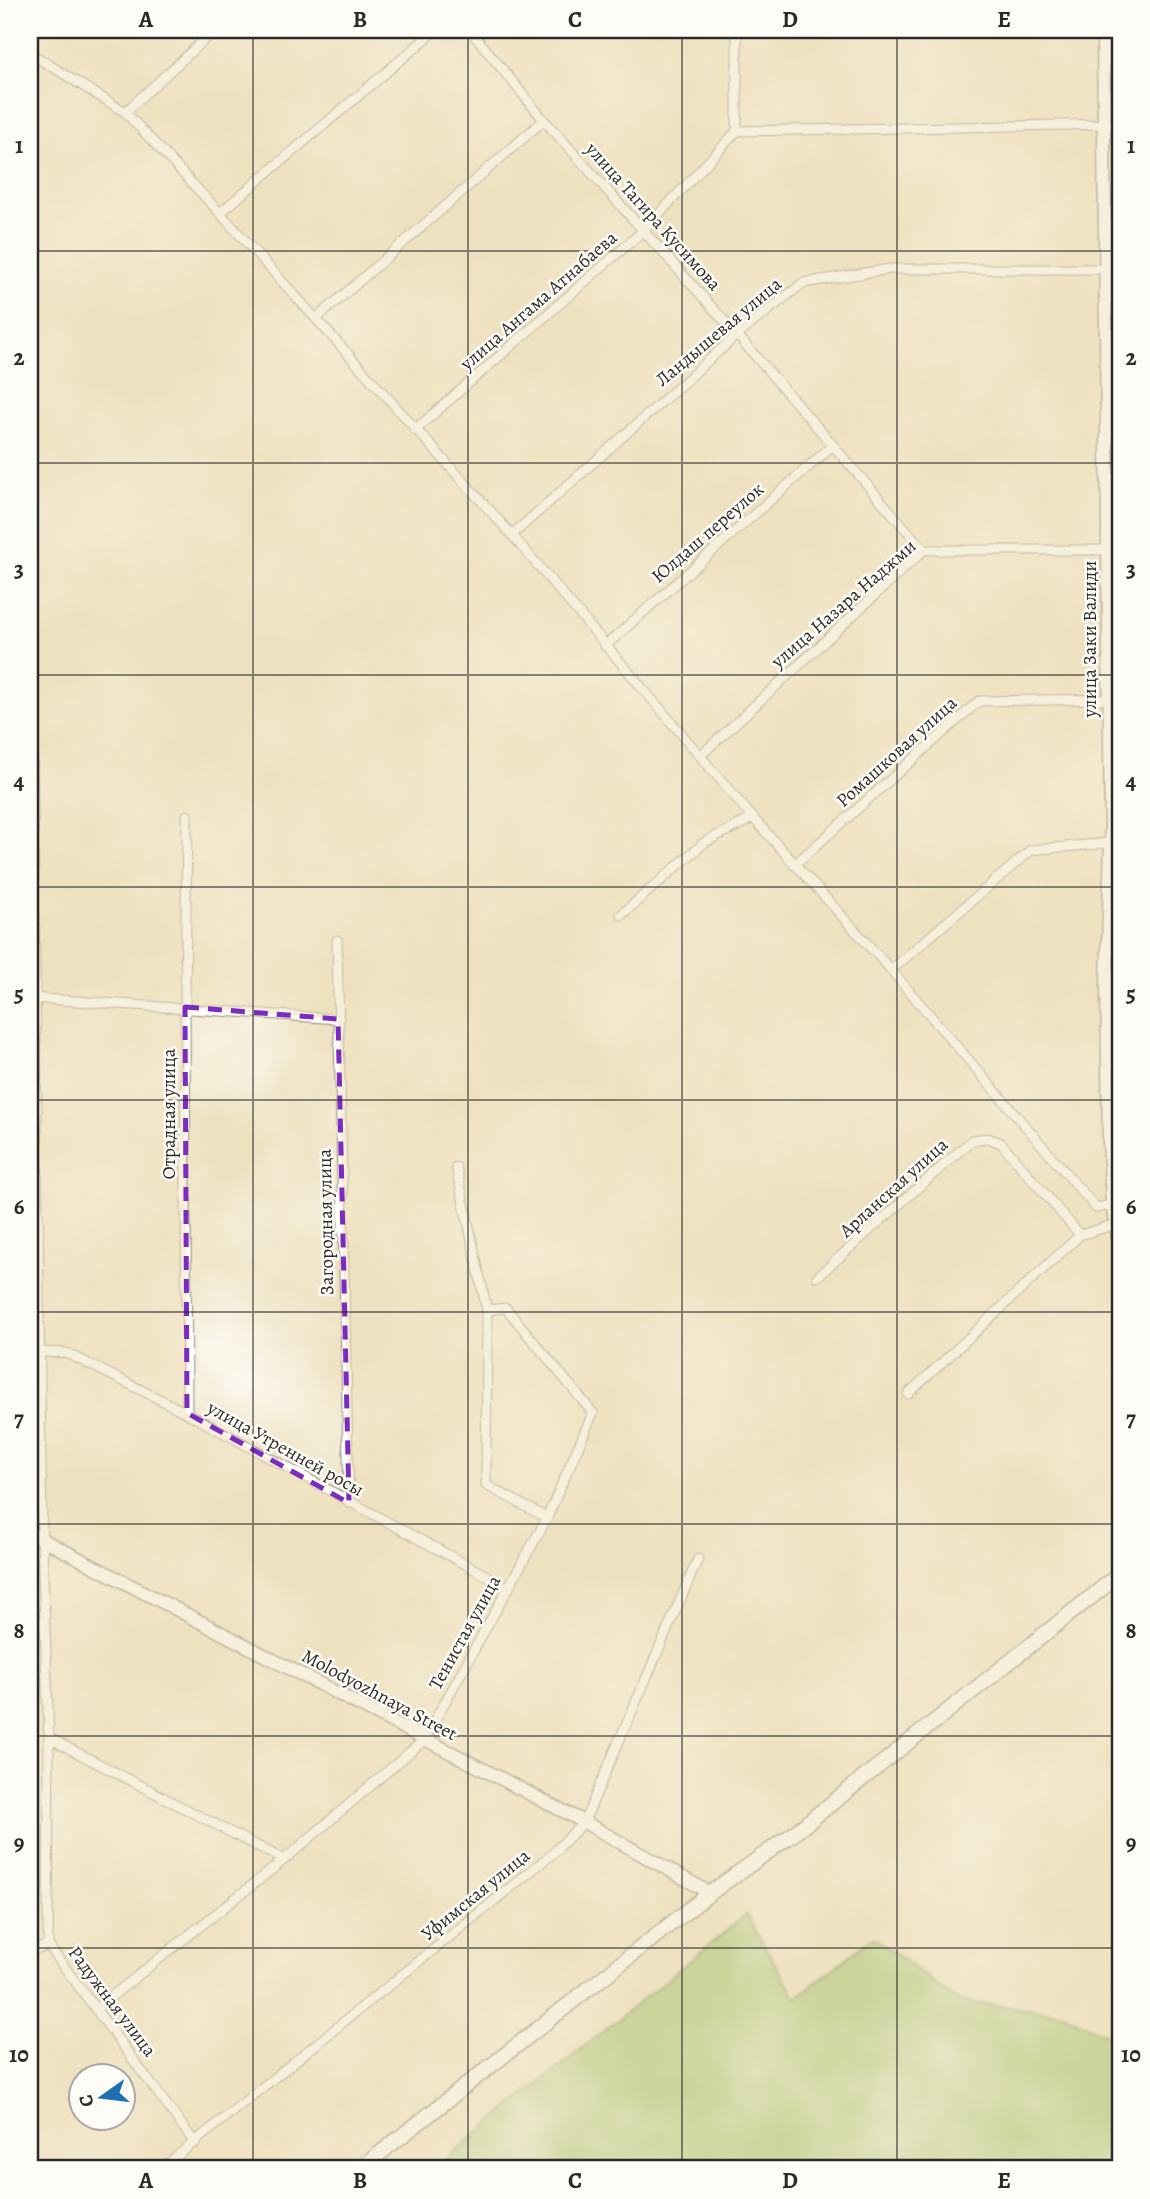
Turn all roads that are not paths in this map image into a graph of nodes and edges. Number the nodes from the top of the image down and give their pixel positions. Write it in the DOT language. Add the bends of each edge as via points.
graph roads {
  1 [pos="215,30"];
  2 [pos="436,30"];
  3 [pos="470,30"];
  4 [pos="737,30"];
  5 [pos="1103,30"];
  6 [pos="30,53"];
  7 [pos="125,112"];
  8 [pos="544,120"];
  9 [pos="1104,124"];
  10 [pos="1120,124"];
  11 [pos="737,131"];
  12 [pos="220,213"];
  13 [pos="643,231"];
  14 [pos="1106,268"];
  15 [pos="1120,269"];
  16 [pos="316,319"];
  17 [pos="737,335"];
  18 [pos="1106,421"];
  19 [pos="1120,421"];
  20 [pos="415,430"];
  21 [pos="833,445"];
  22 [pos="512,535"];
  23 [pos="925,550"];
  24 [pos="1114,550"];
  25 [pos="605,646"];
  26 [pos="32,648"];
  27 [pos="1114,699"];
  28 [pos="701,755"];
  29 [pos="187,815"];
  30 [pos="753,818"];
  31 [pos="1115,842"];
  32 [pos="794,865"];
  33 [pos="621,915"];
  34 [pos="337,940"];
  35 [pos="891,970"];
  36 [pos="1114,984"];
  37 [pos="33,998"];
  38 [pos="186,1007"];
  39 [pos="338,1018"];
  40 [pos="456,1167"];
  41 [pos="1116,1203"];
  42 [pos="1116,1224"];
  43 [pos="1080,1235"];
  44 [pos="1120,1247"];
  45 [pos="817,1277"];
  46 [pos="487,1310"];
  47 [pos="41,1352"];
  48 [pos="908,1394"];
  49 [pos="187,1413"];
  50 [pos="349,1503"];
  51 [pos="547,1518"];
  52 [pos="30,1533"];
  53 [pos="42,1540"];
  54 [pos="698,1559"];
  55 [pos="1120,1574"];
  56 [pos="509,1588"];
  57 [pos="49,1738"];
  58 [pos="424,1740"];
  59 [pos="584,1822"];
  60 [pos="284,1860"];
  61 [pos="710,1893"];
  62 [pos="48,1945"];
  63 [pos="30,1952"];
  64 [pos="97,2008"];
  65 [pos="195,2143"];
  66 [pos="161,2169"];
  67 [pos="360,2169"];
  1 -- 7 [label="street"];
  2 -- 12 [label="street"];
  3 -- 8 [label="street, улица Тагира Кусимова"];
  4 -- 11 [label="street"];
  5 -- 9 [label="street, улица Заки Валиди"];
  6 -- 7 [label="street"];
  7 -- 12 [label="street"];
  8 -- 13 [label="street, улица Тагира Кусимова"];
  8 -- 16 [label="street"];
  9 -- 10 [label="street"];
  9 -- 11 [label="street"];
  9 -- 14 [label="street, улица Заки Валиди"];
  11 -- 13 [label="street, улица Ангама Атнабаева"];
  12 -- 16 [label="street"];
  13 -- 17 [label="street, улица Тагира Кусимова"];
  13 -- 20 [label="street, улица Ангама Атнабаева"];
  14 -- 15 [label="street, Ландышевая улица"];
  14 -- 17 [label="street, Ландышевая улица" via="890,269 803,283"];
  14 -- 18 [label="street, улица Заки Валиди"];
  16 -- 20 [label="street"];
  17 -- 21 [label="street, улица Тагира Кусимова"];
  17 -- 22 [label="street, Ландышевая улица"];
  18 -- 19 [label="street"];
  18 -- 24 [label="street, улица Заки Валиди"];
  20 -- 22 [label="street"];
  21 -- 23 [label="street, улица Тагира Кусимова"];
  21 -- 25 [label="street, Юлдаш переулок"];
  22 -- 25 [label="street"];
  23 -- 24 [label="street, улица Назара Наджми"];
  23 -- 28 [label="street, улица Назара Наджми"];
  24 -- 27 [label="street, улица Заки Валиди"];
  25 -- 28 [label="street"];
  26 -- 37 [label="street, Радужная улица"];
  27 -- 31 [label="street, улица Заки Валиди"];
  27 -- 32 [label="street, Ромашковая улица" via="979,701"];
  28 -- 30 [label="street"];
  29 -- 38 [label="street, Отрадная улица"];
  30 -- 32 [label="street"];
  30 -- 33 [label="street" via="705,842"];
  31 -- 35 [label="street" via="1031,850"];
  31 -- 36 [label="street, улица Заки Валиди"];
  32 -- 35 [label="street"];
  34 -- 39 [label="street, Загородная улица"];
  35 -- 41 [label="street" via="1096,1208"];
  36 -- 41 [label="street, улица Заки Валиди" via="1109,1143"];
  37 -- 38 [label="street"];
  37 -- 47 [label="street, Радужная улица"];
  38 -- 39 [label="street"];
  38 -- 49 [label="street, Отрадная улица"];
  39 -- 50 [label="street, Загородная улица"];
  40 -- 46 [label="street"];
  41 -- 42 [label="street, улица Заки Валиди"];
  42 -- 43 [label="street"];
  42 -- 44 [label="street, улица Заки Валиди"];
  43 -- 45 [label="street, Арланская улица" via="1001,1143 987,1138 972,1140"];
  43 -- 48 [label="street"];
  46 -- 51 [label="street" via="486,1485"];
  46 -- 51 [label="street, Тенистая улица" via="506,1308 593,1413"];
  47 -- 49 [label="street, улица Утренней росы" via="67,1353"];
  47 -- 53 [label="street, Радужная улица"];
  49 -- 50 [label="street, улица Утренней росы"];
  50 -- 56 [label="street, улица Утренней росы"];
  51 -- 56 [label="street, Тенистая улица"];
  52 -- 53 [label="street, Molodyozhnaya Street"];
  53 -- 57 [label="street, Радужная улица"];
  53 -- 58 [label="street, Molodyozhnaya Street"];
  54 -- 59 [label="street, Уфимская улица"];
  55 -- 61 [label="main road" via="793,1834"];
  56 -- 58 [label="street, Тенистая улица"];
  57 -- 60 [label="street"];
  57 -- 62 [label="street, Радужная улица"];
  58 -- 59 [label="street, Molodyozhnaya Street"];
  58 -- 60 [label="street, Тенистая улица"];
  59 -- 61 [label="street, Molodyozhnaya Street"];
  59 -- 65 [label="street, Уфимская улица" via="551,1855"];
  60 -- 64 [label="street, Тенистая улица"];
  61 -- 67 [label="main road"];
  62 -- 63 [label="street"];
  62 -- 64 [label="street, Радужная улица"];
  64 -- 65 [label="street, Радужная улица"];
  65 -- 66 [label="street, Уфимская улица"];
}
